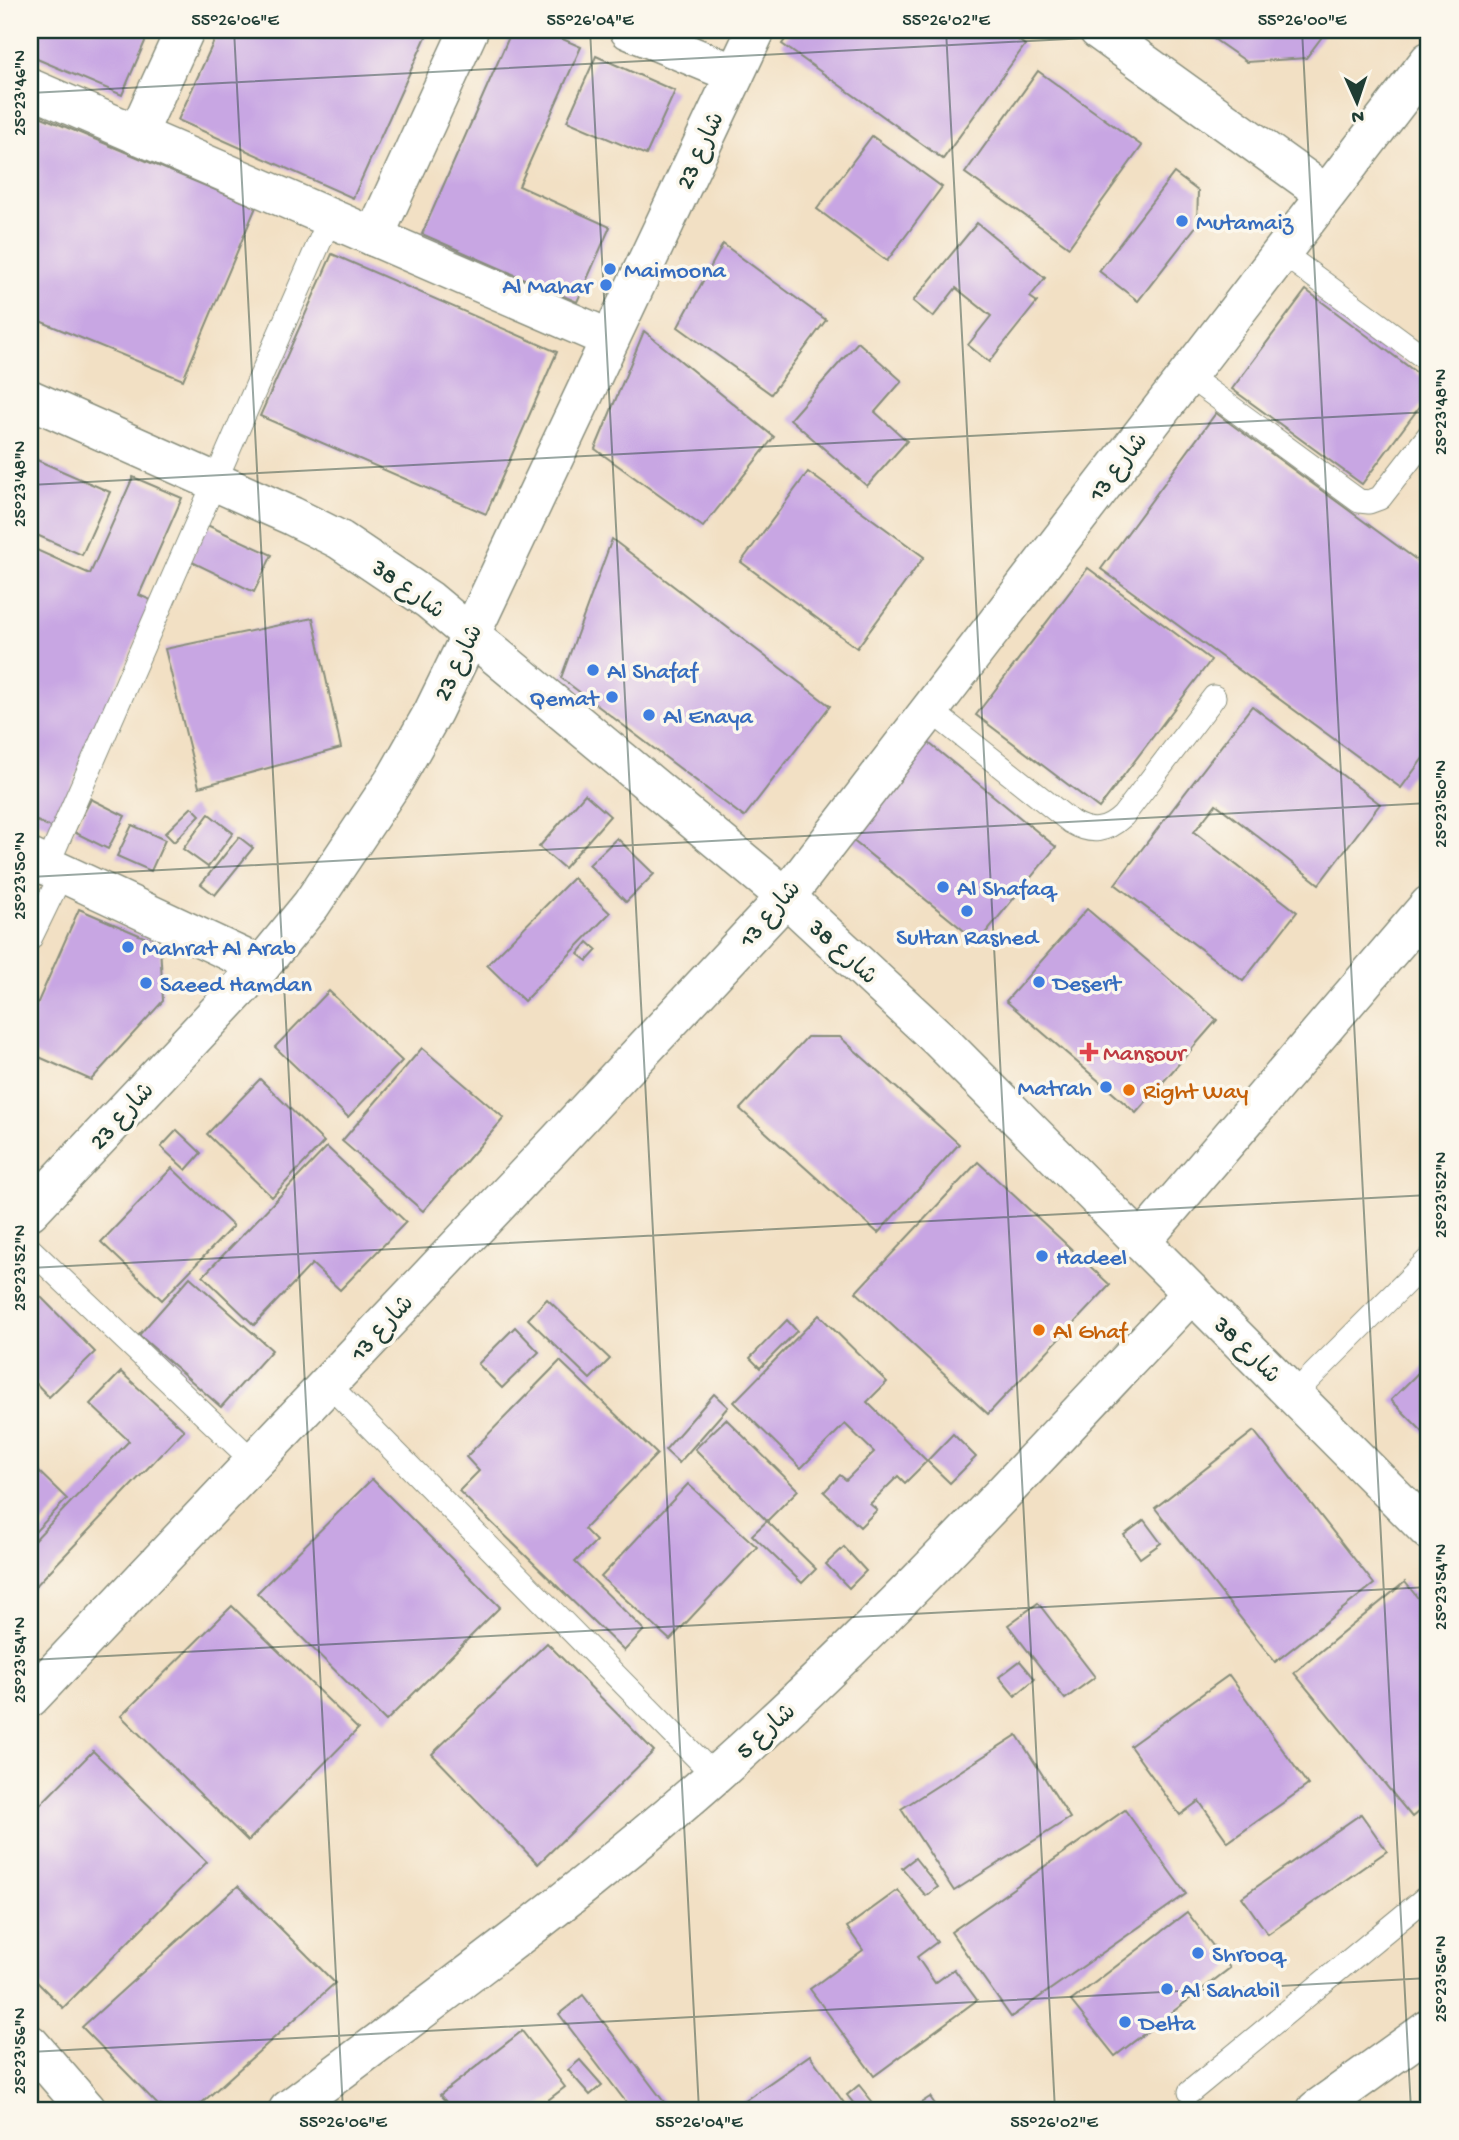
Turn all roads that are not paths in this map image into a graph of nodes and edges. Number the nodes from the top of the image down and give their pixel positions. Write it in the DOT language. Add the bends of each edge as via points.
graph roads {
  1 [pos="185,30"];
  2 [pos="469,30"];
  3 [pos="629,30"];
  4 [pos="755,30"];
  5 [pos="1098,30"];
  6 [pos="1429,61"];
  7 [pos="735,74"];
  8 [pos="30,88"];
  9 [pos="136,135"];
  10 [pos="1326,194"];
  11 [pos="330,218"];
  12 [pos="374,237"];
  13 [pos="1282,252"];
  14 [pos="610,339"];
  15 [pos="1429,361"];
  16 [pos="1187,375"];
  17 [pos="30,399"];
  18 [pos="1429,435"];
  19 [pos="215,482"];
  20 [pos="471,634"];
  21 [pos="1214,697"];
  22 [pos="929,710"];
  23 [pos="46,866"];
  24 [pos="786,897"];
  25 [pos="1429,905"];
  26 [pos="30,939"];
  27 [pos="261,966"];
  28 [pos="30,1211"];
  29 [pos="1141,1242"];
  30 [pos="30,1249"];
  31 [pos="1429,1259"];
  32 [pos="1192,1293"];
  33 [pos="328,1384"];
  34 [pos="1293,1395"];
  35 [pos="254,1462"];
  36 [pos="1429,1531"];
  37 [pos="30,1698"];
  38 [pos="715,1776"];
  39 [pos="1429,1895"];
  40 [pos="1429,2029"];
  41 [pos="30,2044"];
  42 [pos="1190,2092"];
  43 [pos="87,2110"];
  44 [pos="288,2110"];
  45 [pos="1316,2110"];
  1 -- 9 [label="street"];
  2 -- 12 [label="street"];
  3 -- 7 [label="street"];
  4 -- 7 [label="street, شارع 23"];
  5 -- 10 [label="street"];
  6 -- 10 [label="street, شارع 13"];
  7 -- 14 [label="street, شارع 23"];
  8 -- 9 [label="street"];
  9 -- 11 [label="street"];
  10 -- 13 [label="street, شارع 13"];
  11 -- 12 [label="street"];
  11 -- 19 [label="lane"];
  12 -- 14 [label="street"];
  13 -- 15 [label="lane"];
  13 -- 16 [label="street, شارع 13"];
  14 -- 20 [label="street, شارع 23"];
  16 -- 18 [label="lane" via="1359,501 1380,498"];
  16 -- 22 [label="street, شارع 13"];
  17 -- 19 [label="street, شارع 38"];
  19 -- 20 [label="street, شارع 38" via="340,540"];
  19 -- 23 [label="lane"];
  20 -- 24 [label="street, شارع 38"];
  20 -- 27 [label="street, شارع 23" via="395,779 311,905"];
  21 -- 22 [label="lane" via="1123,816 1098,831 1070,822"];
  22 -- 24 [label="street, شارع 13"];
  23 -- 26 [label="lane"];
  23 -- 27 [label="street"];
  24 -- 29 [label="street, شارع 38" via="940,1040"];
  24 -- 33 [label="street, شارع 13"];
  25 -- 29 [label="street"];
  27 -- 28 [label="street, شارع 23"];
  29 -- 32 [label="street, شارع 38"];
  30 -- 35 [label="lane"];
  31 -- 34 [label="lane"];
  32 -- 34 [label="street, شارع 38"];
  32 -- 38 [label="street, شارع 5" via="909,1590"];
  33 -- 35 [label="street, شارع 13"];
  33 -- 38 [label="lane"];
  34 -- 36 [label="street, شارع 38"];
  35 -- 37 [label="street, شارع 13"];
  38 -- 44 [label="street, شارع 5" via="588,1884"];
  39 -- 42 [label="lane"];
  40 -- 45 [label="street"];
  41 -- 43 [label="street"];
}
